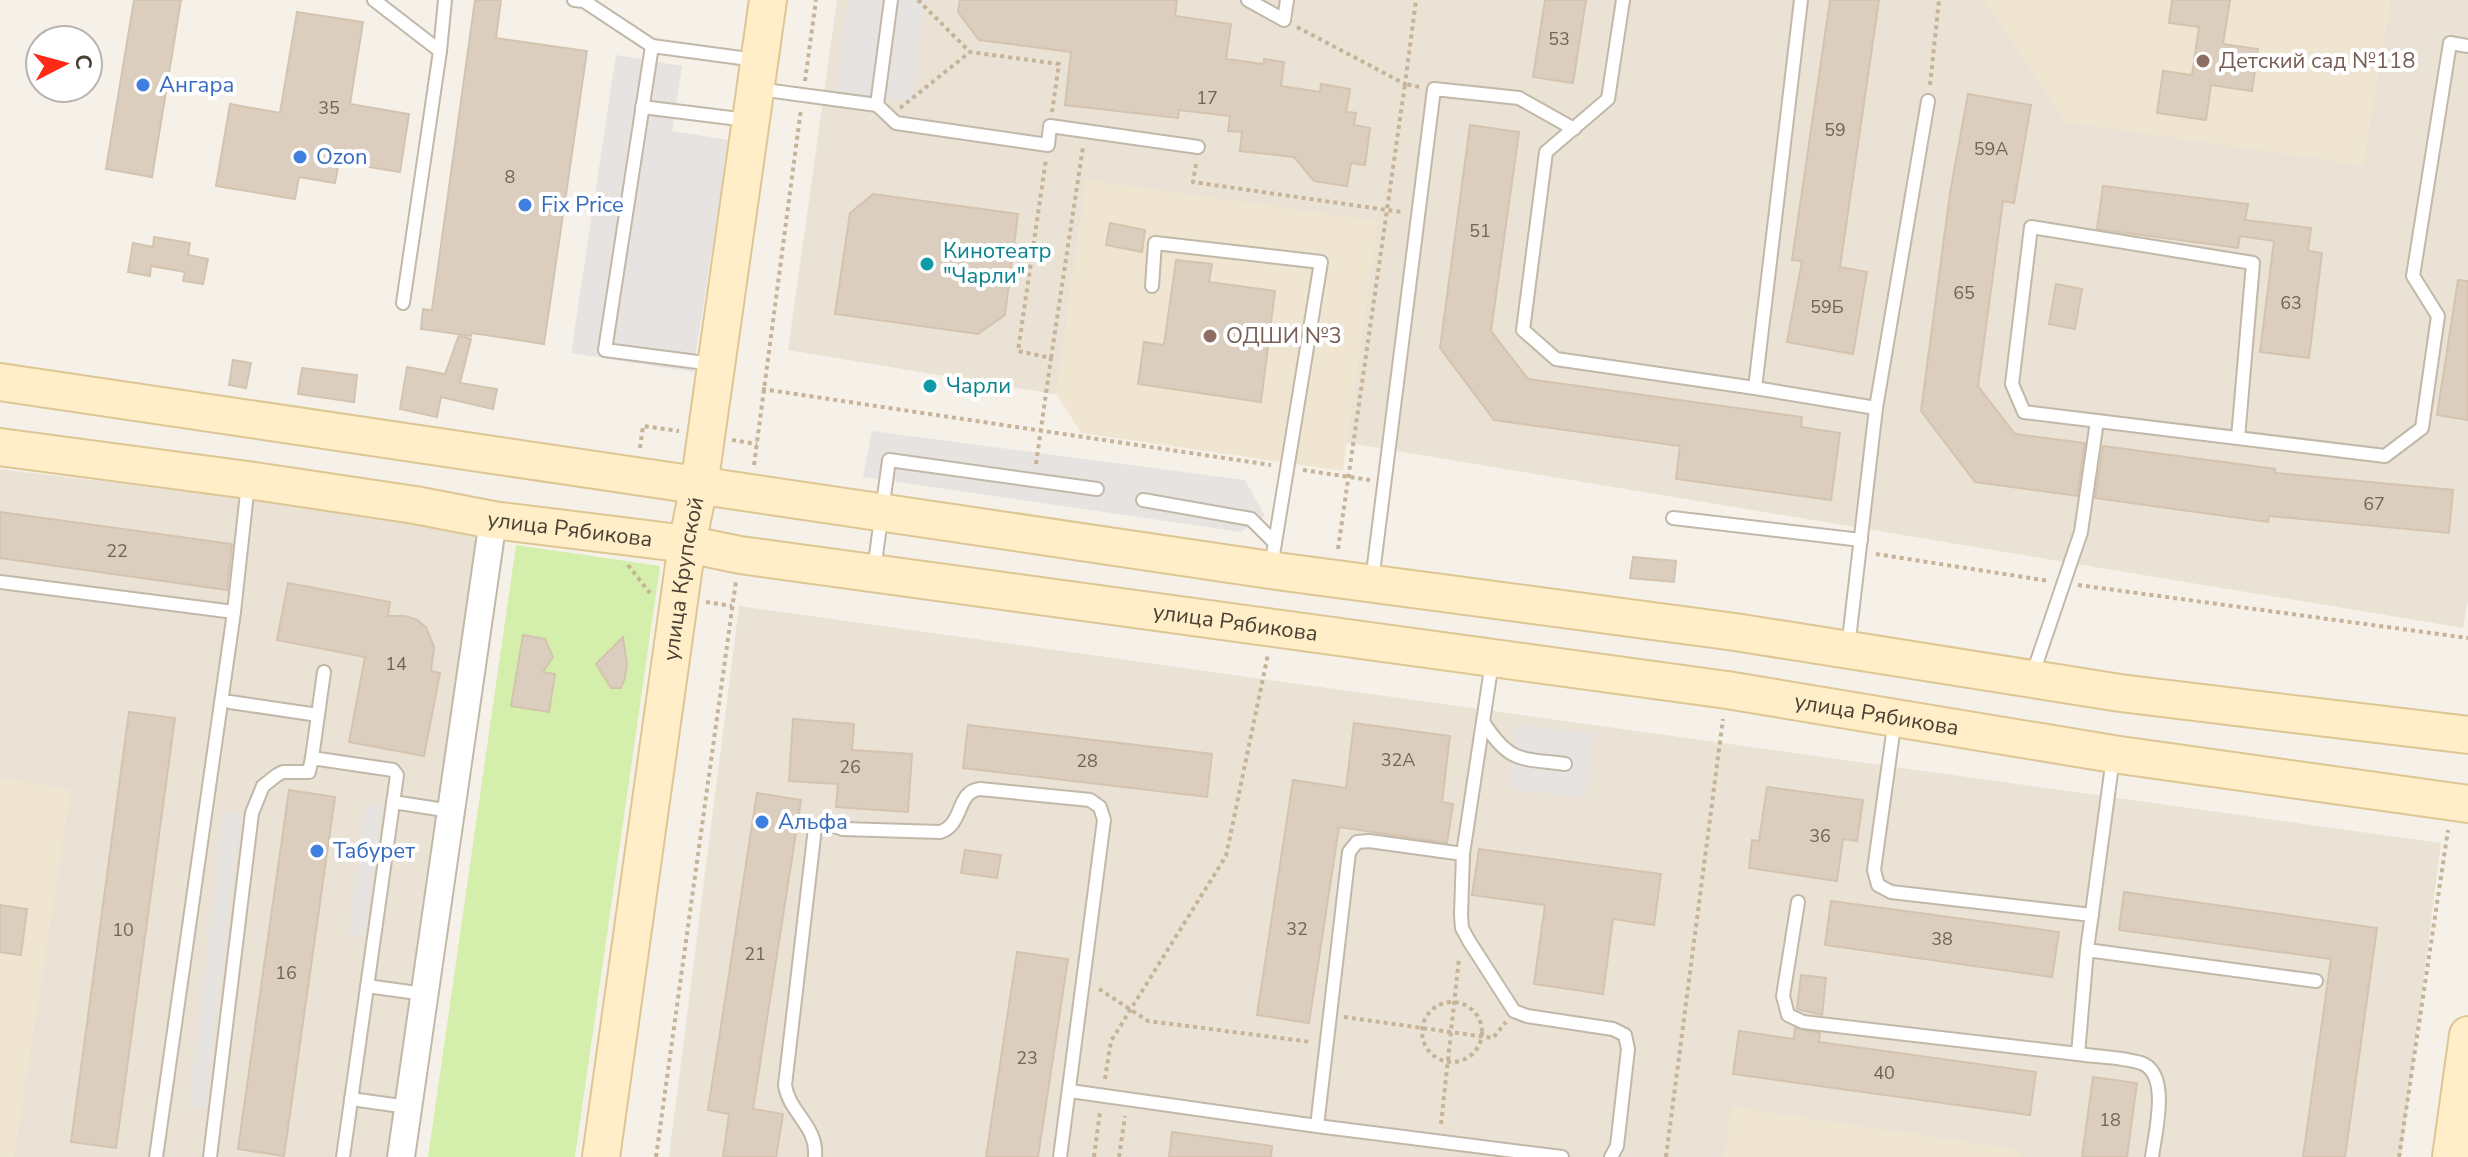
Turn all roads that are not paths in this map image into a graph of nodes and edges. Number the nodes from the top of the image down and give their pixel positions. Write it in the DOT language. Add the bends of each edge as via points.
graph roads {
  1 [pos="374,0"];
  2 [pos="445,0"];
  3 [pos="574,0"];
  4 [pos="768,0"];
  5 [pos="891,0"];
  6 [pos="1248,0"];
  7 [pos="1287,0"];
  8 [pos="1623,0"];
  9 [pos="1801,0"];
  10 [pos="652,46"];
  11 [pos="2468,46"];
  12 [pos="440,51"];
  13 [pos="755,90"];
  14 [pos="1928,101"];
  15 [pos="877,105"];
  16 [pos="642,107"];
  17 [pos="1574,129"];
  18 [pos="1198,147"];
  19 [pos="1152,286"];
  20 [pos="403,303"];
  21 [pos="716,364"];
  22 [pos="0,382"];
  23 [pos="1755,388"];
  24 [pos="1876,408"];
  25 [pos="2097,421"];
  26 [pos="2238,438"];
  27 [pos="0,447"];
  28 [pos="248,480"];
  29 [pos="699,486"];
  30 [pos="1097,489"];
  31 [pos="1143,500"];
  32 [pos="882,513"];
  33 [pos="1673,518"];
  34 [pos="493,520"];
  35 [pos="687,544"];
  36 [pos="1860,546"];
  37 [pos="1273,557"];
  38 [pos="874,573"];
  39 [pos="0,582"];
  40 [pos="1371,585"];
  41 [pos="234,612"];
  42 [pos="1848,651"];
  43 [pos="1492,658"];
  44 [pos="324,672"];
  45 [pos="2031,679"];
  46 [pos="230,702"];
  47 [pos="318,715"];
  48 [pos="1896,718"];
  49 [pos="1483,722"];
  50 [pos="2468,735"];
  51 [pos="2113,754"];
  52 [pos="312,758"];
  53 [pos="1565,764"];
  54 [pos="393,802"];
  55 [pos="2460,803"];
  56 [pos="451,811"];
  57 [pos="1463,854"];
  58 [pos="1798,902"];
  59 [pos="2092,915"];
  60 [pos="2087,950"];
  61 [pos="2316,981"];
  62 [pos="367,986"];
  63 [pos="424,994"];
  64 [pos="2468,1035"];
  65 [pos="2078,1054"];
  66 [pos="1070,1091"];
  67 [pos="351,1099"];
  68 [pos="408,1107"];
  69 [pos="1317,1126"];
  70 [pos="156,1157"];
  71 [pos="210,1157"];
  72 [pos="343,1157"];
  73 [pos="401,1157"];
  74 [pos="601,1157"];
  75 [pos="815,1157"];
  76 [pos="1060,1157"];
  77 [pos="1562,1157"];
  78 [pos="1611,1157"];
  79 [pos="2152,1157"];
  80 [pos="2451,1157"];
  1 -- 12 [label="lane"];
  2 -- 12 [label="lane"];
  3 -- 10 [label="lane" via="584,1"];
  4 -- 13 [label="street, улица Крупской"];
  5 -- 15 [label="lane"];
  6 -- 7 [label="lane" via="1284,20"];
  8 -- 17 [label="lane" via="1608,99"];
  9 -- 23 [label="lane"];
  10 -- 13 [label="lane"];
  10 -- 16 [label="lane"];
  11 -- 26 [label="lane" via="2450,43 2413,276 2438,316 2422,428 2385,456"];
  12 -- 20 [label="lane"];
  13 -- 15 [label="lane"];
  13 -- 16 [label="lane"];
  13 -- 21 [label="street, улица Крупской"];
  14 -- 24 [label="lane"];
  15 -- 18 [label="lane" via="896,123 1048,145 1050,126"];
  16 -- 21 [label="lane" via="605,350"];
  17 -- 23 [label="lane" via="1546,152 1523,330 1556,359"];
  17 -- 40 [label="lane" via="1519,98 1434,89"];
  19 -- 37 [label="lane" via="1155,243 1321,262"];
  21 -- 29 [label="street, улица Крупской"];
  22 -- 29 [label="street"];
  23 -- 24 [label="lane"];
  24 -- 36 [label="lane"];
  25 -- 26 [label="lane"];
  25 -- 26 [label="lane" via="2024,412 2012,384 2031,227 2253,263"];
  25 -- 45 [label="lane" via="2081,532"];
  27 -- 28 [label="street, улица Рябикова"];
  28 -- 34 [label="street, улица Рябикова"];
  28 -- 41 [label="lane"];
  29 -- 32 [label="street"];
  29 -- 35 [label="street, улица Крупской"];
  30 -- 32 [label="lane" via="889,460"];
  31 -- 37 [label="lane" via="1251,519"];
  32 -- 37 [label="street"];
  32 -- 38 [label="lane"];
  33 -- 36 [label="lane"];
  34 -- 35 [label="street, улица Рябикова"];
  34 -- 56 [label="street"];
  35 -- 38 [label="street, улица Рябикова"];
  35 -- 74 [label="street, улица Крупской"];
  36 -- 42 [label="lane"];
  37 -- 40 [label="street"];
  38 -- 43 [label="street, улица Рябикова"];
  39 -- 41 [label="lane"];
  40 -- 42 [label="street"];
  41 -- 70 [label="lane"];
  42 -- 45 [label="street"];
  43 -- 48 [label="street, улица Рябикова"];
  43 -- 49 [label="lane"];
  44 -- 47 [label="lane"];
  45 -- 50 [label="street"];
  46 -- 47 [label="lane"];
  47 -- 52 [label="lane"];
  48 -- 51 [label="street, улица Рябикова"];
  48 -- 59 [label="lane" via="1874,870 1878,885 1891,892"];
  49 -- 53 [label="lane" via="1499,746 1516,758"];
  49 -- 57 [label="lane"];
  51 -- 55 [label="street, улица Рябикова"];
  51 -- 59 [label="lane"];
  52 -- 54 [label="lane" via="393,770"];
  52 -- 71 [label="lane" via="309,772 283,772 263,786 252,813"];
  54 -- 56 [label="lane"];
  54 -- 62 [label="lane"];
  56 -- 63 [label="street"];
  57 -- 69 [label="lane" via="1369,841 1357,842 1349,852"];
  57 -- 78 [label="lane" via="1462,928 1514,1011 1625,1035 1617,1146"];
  58 -- 65 [label="lane" via="1783,996 1788,1015 1803,1022"];
  59 -- 60 [label="lane"];
  60 -- 61 [label="lane"];
  60 -- 65 [label="lane"];
  62 -- 63 [label="lane"];
  62 -- 67 [label="lane"];
  63 -- 68 [label="street"];
  64 -- 80 [label="street"];
  65 -- 79 [label="lane" via="2143,1064 2155,1073 2160,1090"];
  66 -- 69 [label="lane"];
  66 -- 75 [label="lane" via="1104,820 1100,807 1090,800 980,789 966,795 956,821 940,832 819,824 785,1085 791,1105 814,1137"];
  66 -- 76 [label="lane"];
  67 -- 68 [label="lane"];
  67 -- 72 [label="lane"];
  68 -- 73 [label="street"];
  69 -- 77 [label="lane"];
}
